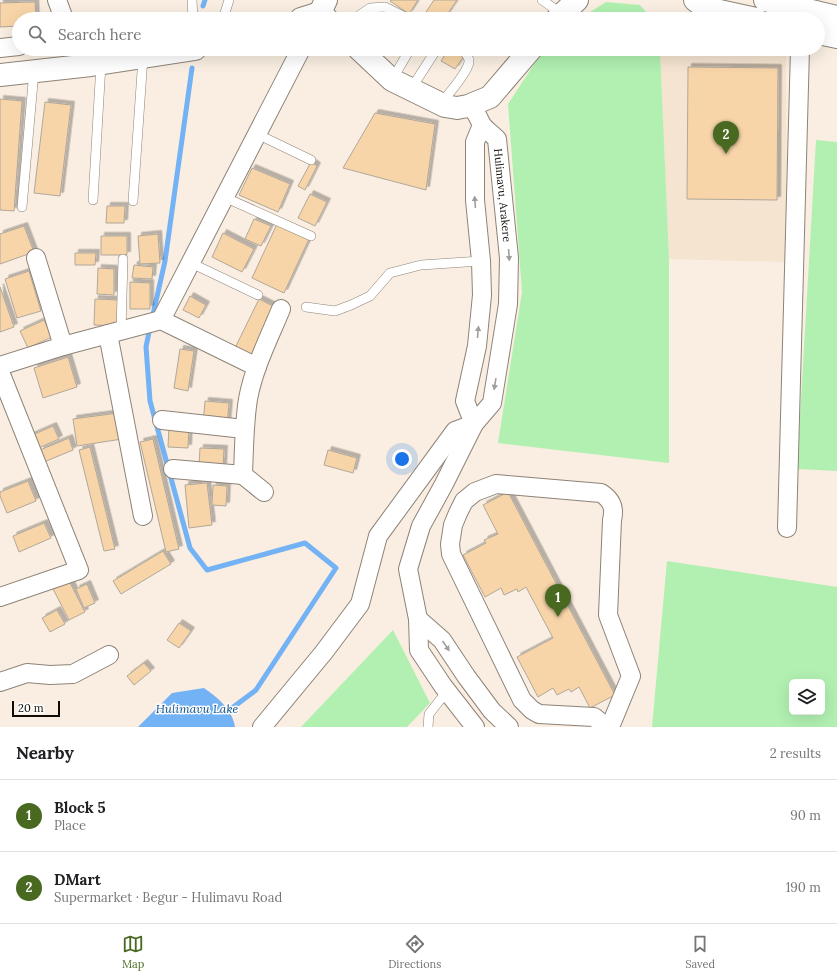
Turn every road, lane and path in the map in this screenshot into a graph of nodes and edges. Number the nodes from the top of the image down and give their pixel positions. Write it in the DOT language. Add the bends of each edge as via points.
graph roads {
  1 [pos="57,0"];
  2 [pos="192,0"];
  3 [pos="229,0"];
  4 [pos="542,0"];
  5 [pos="695,0"];
  6 [pos="765,0"];
  7 [pos="566,11"];
  8 [pos="62,12"];
  9 [pos="193,12"];
  10 [pos="225,12"];
  11 [pos="364,12"];
  12 [pos="395,12"];
  13 [pos="724,12"];
  14 [pos="798,12"];
  15 [pos="825,16"];
  16 [pos="837,17"];
  17 [pos="825,34"];
  18 [pos="837,37"];
  19 [pos="12,47"];
  20 [pos="0,48"];
  21 [pos="149,56"];
  22 [pos="297,56"];
  23 [pos="367,56"];
  24 [pos="408,56"];
  25 [pos="430,56"];
  26 [pos="467,56"];
  27 [pos="525,56"];
  28 [pos="800,56"];
  29 [pos="143,57"];
  30 [pos="102,64"];
  31 [pos="34,71"];
  32 [pos="0,75"];
  33 [pos="401,85"];
  34 [pos="441,104"];
  35 [pos="468,106"];
  36 [pos="482,125"];
  37 [pos="257,134"];
  38 [pos="311,160"];
  39 [pos="224,197"];
  40 [pos="93,200"];
  41 [pos="133,201"];
  42 [pos="22,206"];
  43 [pos="311,236"];
  44 [pos="36,258"];
  45 [pos="123,259"];
  46 [pos="481,261"];
  47 [pos="191,263"];
  48 [pos="258,295"];
  49 [pos="306,308"];
  50 [pos="281,309"];
  51 [pos="155,322"];
  52 [pos="114,332"];
  53 [pos="62,346"];
  54 [pos="0,366"];
  55 [pos="257,367"];
  56 [pos="0,372"];
  57 [pos="162,420"];
  58 [pos="474,424"];
  59 [pos="244,429"];
  60 [pos="173,469"];
  61 [pos="243,475"];
  62 [pos="264,492"];
  63 [pos="143,516"];
  64 [pos="787,528"];
  65 [pos="0,597"];
  66 [pos="418,619"];
  67 [pos="109,655"];
  68 [pos="0,682"];
  69 [pos="447,691"];
  70 [pos="595,724"];
  71 [pos="262,727"];
  72 [pos="427,727"];
  73 [pos="475,727"];
  74 [pos="509,727"];
  75 [pos="610,727"];
  1 -- 8 [label="street"];
  2 -- 9 [label="lane"];
  3 -- 10 [label="lane"];
  4 -- 7 [label="lane"];
  5 -- 13 [label="main road" via="706,8"];
  6 -- 14 [label="main road"];
  11 -- 12 [label="lane" via="370,8 385,7"];
  15 -- 16 [label="main road"];
  17 -- 18 [label="main road"];
  19 -- 20 [label="street"];
  21 -- 29 [label="main road"];
  22 -- 37 [label="street"];
  23 -- 33 [label="main road"];
  24 -- 33 [label="lane"];
  25 -- 33 [label="lane"];
  26 -- 34 [label="lane" via="469,61 465,70"];
  27 -- 35 [label="main road" via="490,97"];
  28 -- 64 [label="street"];
  29 -- 30 [label="main road"];
  29 -- 41 [label="lane"];
  30 -- 31 [label="main road"];
  30 -- 40 [label="lane"];
  31 -- 32 [label="main road"];
  31 -- 42 [label="lane"];
  33 -- 34 [label="main road"];
  34 -- 35 [label="main road" via="457,108"];
  35 -- 36 [label="street, Hulimavu, Arakere" via="480,118"];
  46 -- 36 [label="street, one-way" via="475,200 475,142"];
  36 -- 58 [label="street, Hulimavu, Arakere, one-way" via="497,139 509,258 508,304 492,403"];
  37 -- 38 [label="lane"];
  37 -- 39 [label="street"];
  39 -- 43 [label="lane"];
  39 -- 47 [label="street"];
  44 -- 53 [label="street"];
  45 -- 52 [label="lane"];
  46 -- 49 [label="lane" via="420,265 390,273 370,296 351,305 335,311"];
  58 -- 46 [label="street, one-way" via="465,400 477,346 482,295"];
  47 -- 48 [label="lane"];
  47 -- 51 [label="street"];
  50 -- 55 [label="street"];
  51 -- 52 [label="street"];
  51 -- 55 [label="street"];
  52 -- 53 [label="street"];
  52 -- 63 [label="street"];
  53 -- 54 [label="street"];
  55 -- 59 [label="street" via="248,398"];
  56 -- 65 [label="street" via="79,570"];
  57 -- 59 [label="street"];
  58 -- 66 [label="street, Hulimavu, Arakere" via="420,526 408,568"];
  58 -- 71 [label="street" via="454,431 378,536 360,604"];
  59 -- 61 [label="street"];
  60 -- 61 [label="street"];
  61 -- 62 [label="street"];
  66 -- 69 [label="street, Hulimavu, Arakere" via="419,650"];
  66 -- 74 [label="street, one-way" via="442,640 492,711"];
  67 -- 68 [label="street" via="73,674 27,673"];
  69 -- 72 [label="lane" via="429,714"];
  69 -- 73 [label="street, Hulimavu, Arakere"];
  70 -- 75 [label="street" via="539,714 526,705 519,694 451,554 451,534 458,512 464,501 475,492 496,484 601,493 611,502 613,514 608,615 631,676"];
}
